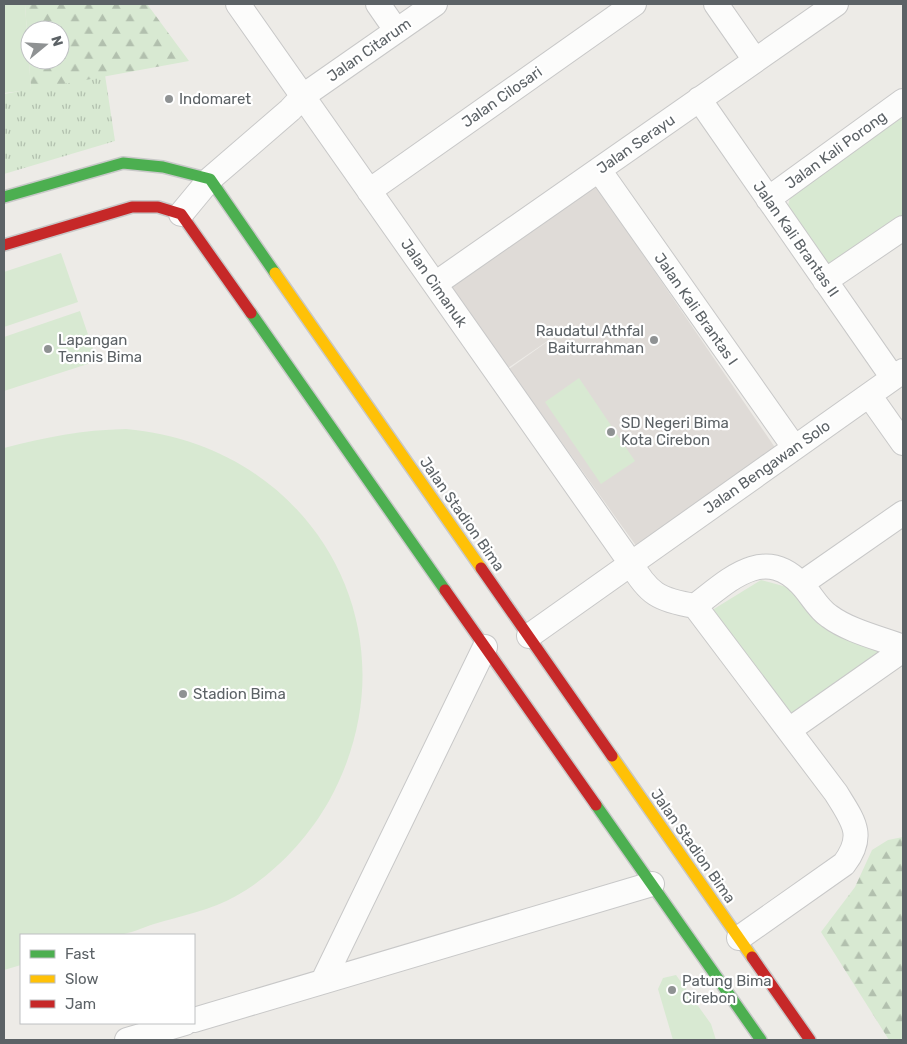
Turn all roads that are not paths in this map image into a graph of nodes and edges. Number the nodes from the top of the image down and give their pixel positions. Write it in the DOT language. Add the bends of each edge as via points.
graph roads {
  1 [pos="238,4"];
  2 [pos="378,4"];
  3 [pos="434,4"];
  4 [pos="634,4"];
  5 [pos="716,4"];
  6 [pos="836,4"];
  7 [pos="396,30"];
  8 [pos="756,60"];
  9 [pos="303,96"];
  10 [pos="700,99"];
  11 [pos="903,101"];
  12 [pos="599,170"];
  13 [pos="210,179"];
  14 [pos="369,191"];
  15 [pos="4,198"];
  16 [pos="768,199"];
  17 [pos="181,214"];
  18 [pos="903,228"];
  19 [pos="4,245"];
  20 [pos="825,281"];
  21 [pos="435,284"];
  22 [pos="898,375"];
  23 [pos="869,396"];
  24 [pos="903,443"];
  25 [pos="794,448"];
  26 [pos="903,513"];
  27 [pos="630,562"];
  28 [pos="801,584"];
  29 [pos="503,599"];
  30 [pos="695,606"];
  31 [pos="497,615"];
  32 [pos="529,636"];
  33 [pos="488,639"];
  34 [pos="903,649"];
  35 [pos="789,730"];
  36 [pos="684,859"];
  37 [pos="671,869"];
  38 [pos="655,881"];
  39 [pos="739,938"];
  40 [pos="323,981"];
  41 [pos="195,1020"];
  42 [pos="182,1024"];
  43 [pos="127,1040"];
  44 [pos="761,1040"];
  45 [pos="810,1040"];
  1 -- 9 [label="street, Jalan Cimanuk"];
  2 -- 7 [label="street"];
  3 -- 7 [label="street, Jalan Citarum"];
  4 -- 14 [label="street, Jalan Cilosari"];
  5 -- 8 [label="street"];
  6 -- 8 [label="street, Jalan Serayu"];
  7 -- 9 [label="street, Jalan Citarum"];
  8 -- 10 [label="street, Jalan Serayu"];
  9 -- 13 [label="street, Jalan Citarum"];
  9 -- 14 [label="street, Jalan Cimanuk"];
  10 -- 12 [label="street, Jalan Serayu"];
  10 -- 16 [label="street, Jalan Kali Brantas II"];
  11 -- 16 [label="street, Jalan Kali Porong"];
  12 -- 21 [label="street, Jalan Serayu"];
  12 -- 25 [label="street, Jalan Kali Brantas I"];
  13 -- 15 [label="street" via="164,167 123,163"];
  13 -- 17 [label="street, Jalan Citarum"];
  13 -- 29 [label="street, Jalan Stadion Bima"];
  14 -- 21 [label="street, Jalan Cimanuk"];
  16 -- 20 [label="street, Jalan Kali Brantas II"];
  17 -- 19 [label="street" via="158,207 132,207"];
  17 -- 33 [label="street"];
  18 -- 20 [label="street"];
  20 -- 22 [label="street, Jalan Kali Brantas II"];
  21 -- 27 [label="street, Jalan Cimanuk"];
  22 -- 23 [label="street, Jalan Bengawan Solo"];
  23 -- 24 [label="street"];
  23 -- 25 [label="street, Jalan Bengawan Solo"];
  25 -- 27 [label="street, Jalan Bengawan Solo"];
  26 -- 28 [label="street"];
  27 -- 30 [label="street, Jalan Cimanuk" via="642,584 651,591 676,603"];
  27 -- 32 [label="street, Jalan Bengawan Solo"];
  28 -- 30 [label="street" via="777,569 753,567 741,572"];
  28 -- 34 [label="street" via="829,616"];
  29 -- 31 [label="street"];
  29 -- 32 [label="street, Jalan Stadion Bima"];
  30 -- 35 [label="street"];
  32 -- 36 [label="street, Jalan Stadion Bima"];
  33 -- 38 [label="street"];
  33 -- 40 [label="street"];
  34 -- 35 [label="street"];
  35 -- 39 [label="street" via="852,819 857,836 855,850 844,864"];
  36 -- 37 [label="street"];
  36 -- 39 [label="street, Jalan Stadion Bima"];
  38 -- 40 [label="street"];
  38 -- 44 [label="street"];
  39 -- 45 [label="street, Jalan Stadion Bima"];
  40 -- 41 [label="street"];
  42 -- 43 [label="street"];
}
